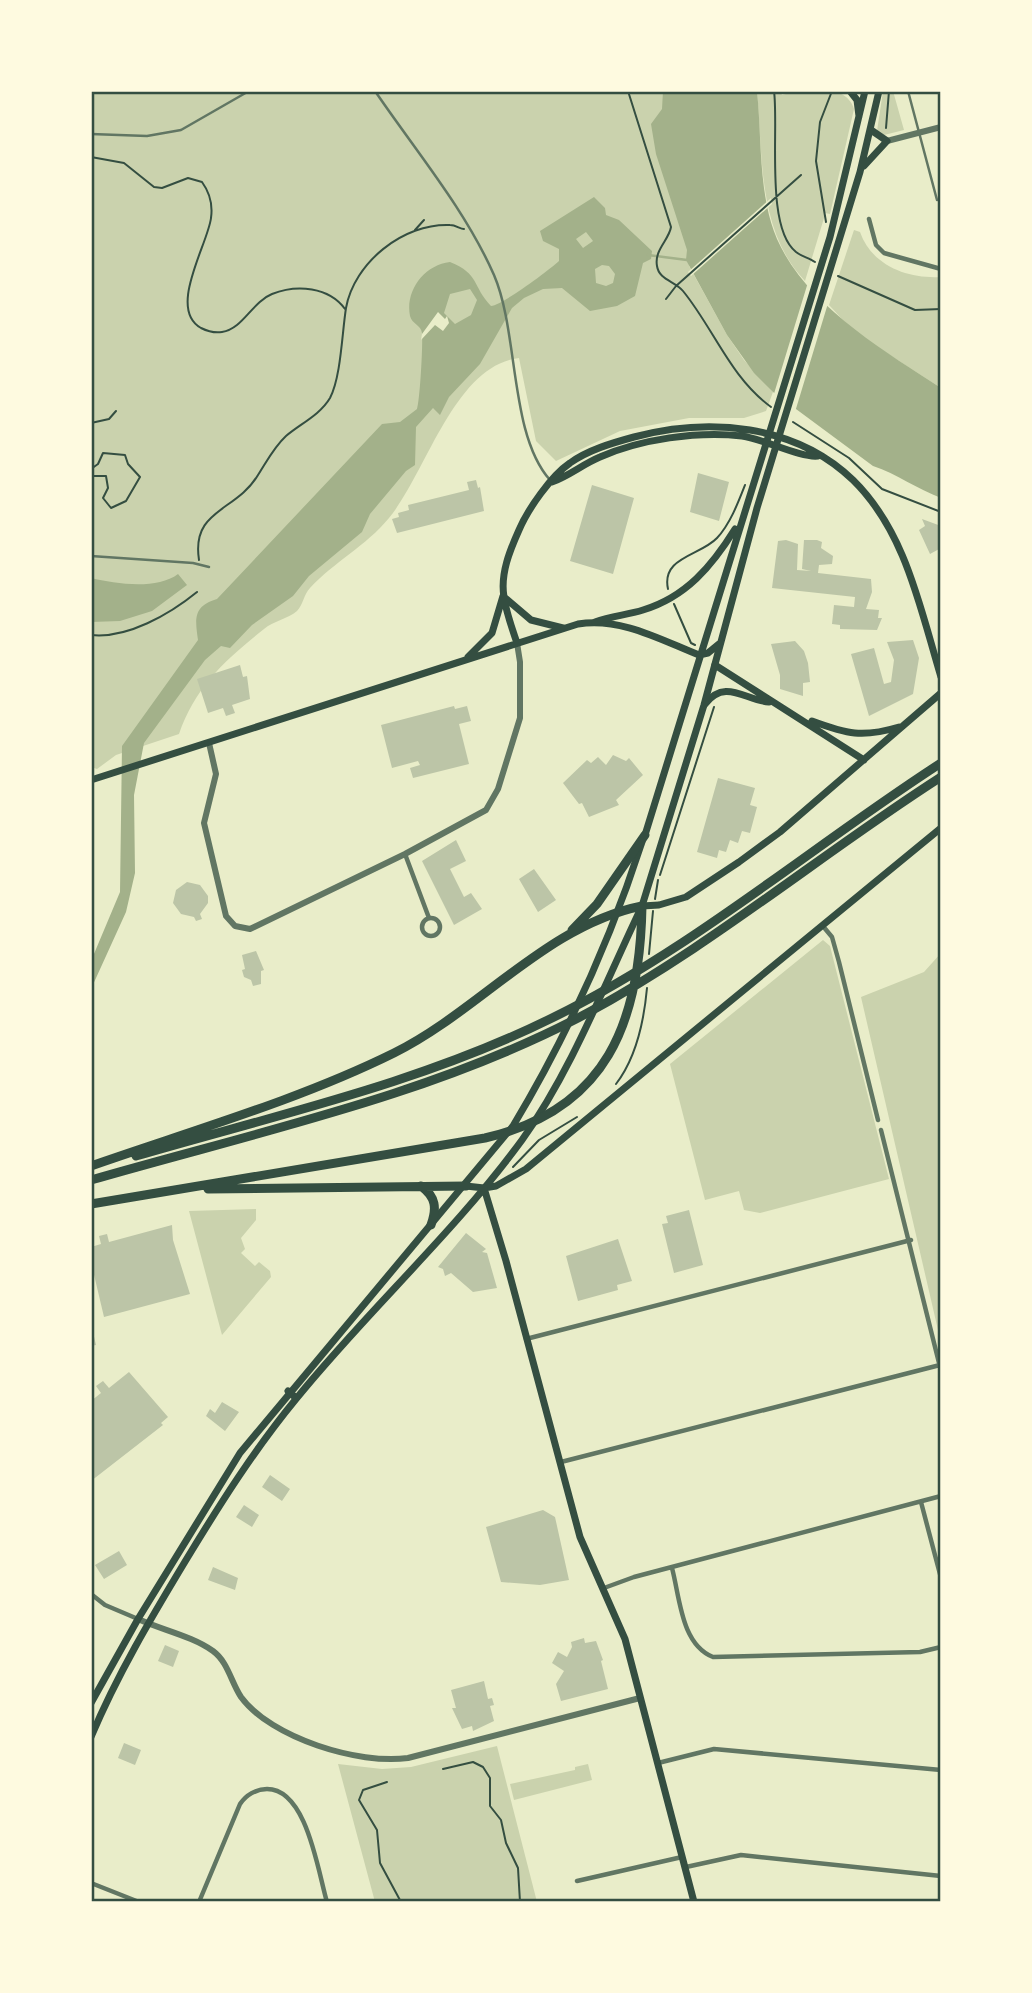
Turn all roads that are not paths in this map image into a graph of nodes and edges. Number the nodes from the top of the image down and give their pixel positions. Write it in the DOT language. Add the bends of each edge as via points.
graph roads {
  1 [pos="249,91"];
  2 [pos="375,91"];
  3 [pos="850,91"];
  4 [pos="865,91"];
  5 [pos="879,91"];
  6 [pos="908,91"];
  7 [pos="860,123"];
  8 [pos="941,127"];
  9 [pos="871,130"];
  10 [pos="919,133"];
  11 [pos="91,134"];
  12 [pos="887,141"];
  13 [pos="860,173"];
  14 [pos="937,200"];
  15 [pos="869,219"];
  16 [pos="835,238"];
  17 [pos="941,269"];
  18 [pos="552,482"];
  19 [pos="740,523"];
  20 [pos="91,556"];
  21 [pos="209,567"];
  22 [pos="503,596"];
  23 [pos="595,622"];
  24 [pos="564,628"];
  25 [pos="722,639"];
  26 [pos="517,643"];
  27 [pos="699,656"];
  28 [pos="463,660"];
  29 [pos="715,665"];
  30 [pos="941,677"];
  31 [pos="941,693"];
  32 [pos="771,702"];
  33 [pos="704,705"];
  34 [pos="800,717"];
  35 [pos="902,726"];
  36 [pos="209,743"];
  37 [pos="864,760"];
  38 [pos="940,764"];
  39 [pos="941,777"];
  40 [pos="91,780"];
  41 [pos="941,828"];
  42 [pos="645,835"];
  43 [pos="405,854"];
  44 [pos="642,905"];
  45 [pos="620,910"];
  46 [pos="429,918"];
  47 [pos="585,921"];
  48 [pos="821,924"];
  49 [pos="878,1120"];
  50 [pos="881,1130"];
  51 [pos="91,1167"];
  52 [pos="91,1181"];
  53 [pos="421,1186"];
  54 [pos="466,1186"];
  55 [pos="484,1188"];
  56 [pos="178,1190"];
  57 [pos="91,1204"];
  58 [pos="431,1225"];
  59 [pos="911,1240"];
  60 [pos="526,1339"];
  61 [pos="940,1368"];
  62 [pos="288,1391"];
  63 [pos="296,1398"];
  64 [pos="560,1462"];
  65 [pos="941,1496"];
  66 [pos="921,1502"];
  67 [pos="672,1567"];
  68 [pos="941,1578"];
  69 [pos="604,1588"];
  70 [pos="91,1594"];
  71 [pos="138,1619"];
  72 [pos="148,1623"];
  73 [pos="941,1647"];
  74 [pos="640,1698"];
  75 [pos="91,1703"];
  76 [pos="91,1737"];
  77 [pos="657,1763"];
  78 [pos="941,1770"];
  79 [pos="682,1857"];
  80 [pos="685,1867"];
  81 [pos="941,1876"];
  82 [pos="578,1881"];
  83 [pos="91,1883"];
  84 [pos="139,1902"];
  85 [pos="199,1902"];
  86 [pos="327,1902"];
  87 [pos="694,1902"];
  1 -- 11 [label="lane" via="173,132"];
  2 -- 18 [label="lane" via="467,227 495,278 533,453"];
  3 -- 7 [label="main road" via="857,100"];
  4 -- 7 [label="main road"];
  5 -- 9 [label="main road"];
  6 -- 10 [label="lane"];
  7 -- 16 [label="main road"];
  8 -- 10 [label="street"];
  9 -- 12 [label="main road"];
  9 -- 13 [label="main road"];
  10 -- 12 [label="street"];
  10 -- 14 [label="lane"];
  12 -- 13 [label="main road"];
  13 -- 16 [label="main road"];
  15 -- 17 [label="street" via="880,250"];
  16 -- 19 [label="main road"];
  16 -- 25 [label="main road"];
  18 -- 22 [label="main road" via="521,524 506,568"];
  18 -- 30 [label="main road" via="571,462 596,449 682,428 760,431 812,449 853,480 895,537"];
  19 -- 23 [label="main road" via="691,584 662,603"];
  19 -- 27 [label="main road"];
  20 -- 21 [label="lane"];
  22 -- 24 [label="main road" via="531,620"];
  22 -- 26 [label="main road"];
  22 -- 28 [label="main road" via="492,633"];
  23 -- 24 [label="main road"];
  23 -- 27 [label="main road" via="634,630"];
  24 -- 26 [label="main road"];
  25 -- 27 [label="main road"];
  25 -- 29 [label="main road"];
  26 -- 28 [label="main road"];
  26 -- 43 [label="street" via="520,718 494,799 477,818"];
  27 -- 42 [label="main road"];
  28 -- 36 [label="main road"];
  29 -- 32 [label="main road"];
  29 -- 33 [label="main road"];
  31 -- 35 [label="main road"];
  32 -- 33 [label="main road" via="744,693 718,692"];
  32 -- 34 [label="main road"];
  33 -- 44 [label="main road"];
  34 -- 35 [label="main road" via="855,735"];
  34 -- 37 [label="main road"];
  35 -- 37 [label="main road"];
  36 -- 40 [label="main road"];
  36 -- 43 [label="street" via="216,774 204,823 226,916 235,926 257,927"];
  37 -- 44 [label="main road" via="780,832 702,888 675,902"];
  38 -- 51 [label="highway" via="670,950 599,994 535,1026 397,1080"];
  39 -- 52 [label="highway" via="667,965 607,1002 523,1044 399,1091"];
  41 -- 48 [label="main road"];
  42 -- 45 [label="main road"];
  42 -- 47 [label="highway"];
  43 -- 46 [label="street"];
  44 -- 45 [label="highway"];
  44 -- 55 [label="main road" via="558,1079 522,1140"];
  44 -- 56 [label="highway" via="642,932 619,1037 593,1079 559,1109 524,1128 466,1141"];
  45 -- 47 [label="highway"];
  45 -- 54 [label="main road" via="537,1087"];
  46 -- 46 [label="street" via="422,930 432,936 440,928 436,919"];
  47 -- 51 [label="highway" via="451,1020 394,1053"];
  48 -- 49 [label="street" via="832,937"];
  48 -- 55 [label="main road" via="526,1169"];
  50 -- 59 [label="street"];
  53 -- 54 [label="highway"];
  53 -- 56 [label="highway"];
  53 -- 58 [label="highway" via="435,1206"];
  54 -- 55 [label="main road"];
  54 -- 58 [label="main road"];
  55 -- 60 [label="main road"];
  55 -- 63 [label="main road"];
  56 -- 57 [label="highway"];
  58 -- 62 [label="main road"];
  59 -- 60 [label="street"];
  59 -- 61 [label="street"];
  60 -- 64 [label="main road"];
  61 -- 64 [label="street"];
  62 -- 63 [label="main road"];
  62 -- 71 [label="main road" via="240,1453"];
  63 -- 72 [label="main road" via="242,1469"];
  64 -- 69 [label="main road" via="580,1536"];
  65 -- 66 [label="street"];
  66 -- 67 [label="street"];
  66 -- 68 [label="street"];
  67 -- 69 [label="street"];
  67 -- 73 [label="street" via="691,1638 703,1653 713,1657 920,1652"];
  69 -- 74 [label="main road" via="625,1639"];
  70 -- 71 [label="street"];
  71 -- 72 [label="street"];
  71 -- 75 [label="main road"];
  72 -- 74 [label="street" via="212,1650 240,1695 266,1720 368,1760 408,1758"];
  72 -- 76 [label="main road"];
  74 -- 77 [label="main road"];
  77 -- 78 [label="street" via="714,1749"];
  77 -- 79 [label="main road"];
  79 -- 80 [label="main road"];
  79 -- 82 [label="street"];
  80 -- 81 [label="street" via="736,1855"];
  80 -- 87 [label="main road"];
  83 -- 84 [label="street"];
  85 -- 86 [label="street" via="240,1804 252,1793 267,1789 287,1795 300,1811"];
}
